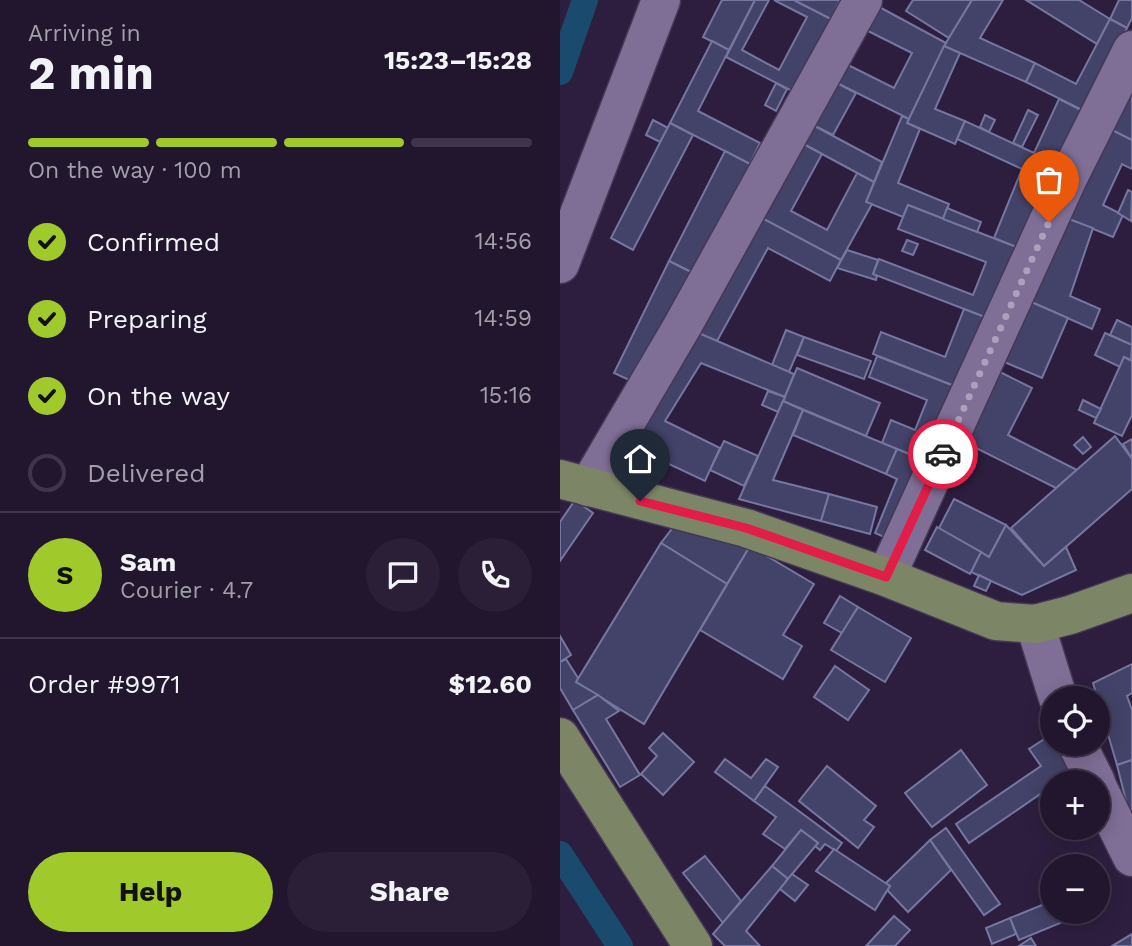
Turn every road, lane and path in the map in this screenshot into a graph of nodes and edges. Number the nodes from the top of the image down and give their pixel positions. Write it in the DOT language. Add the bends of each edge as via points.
graph roads {
  1 [pos="661,0"];
  2 [pos="863,0"];
  3 [pos="1132,50"];
  4 [pos="560,264"];
  5 [pos="574,483"];
  6 [pos="886,577"];
  7 [pos="1132,593"];
  8 [pos="1035,624"];
  9 [pos="1054,686"];
  10 [pos="560,737"];
  11 [pos="1110,812"];
  12 [pos="1132,857"];
  13 [pos="693,946"];
  1 -- 4 [label="street"];
  2 -- 5 [label="street" via="683,325"];
  3 -- 6 [label="street" via="1067,180"];
  5 -- 6 [label="main road" via="746,528"];
  6 -- 8 [label="main road" via="996,621"];
  7 -- 8 [label="main road"];
  8 -- 9 [label="street"];
  10 -- 13 [label="main road"];
  11 -- 12 [label="street"];
}
